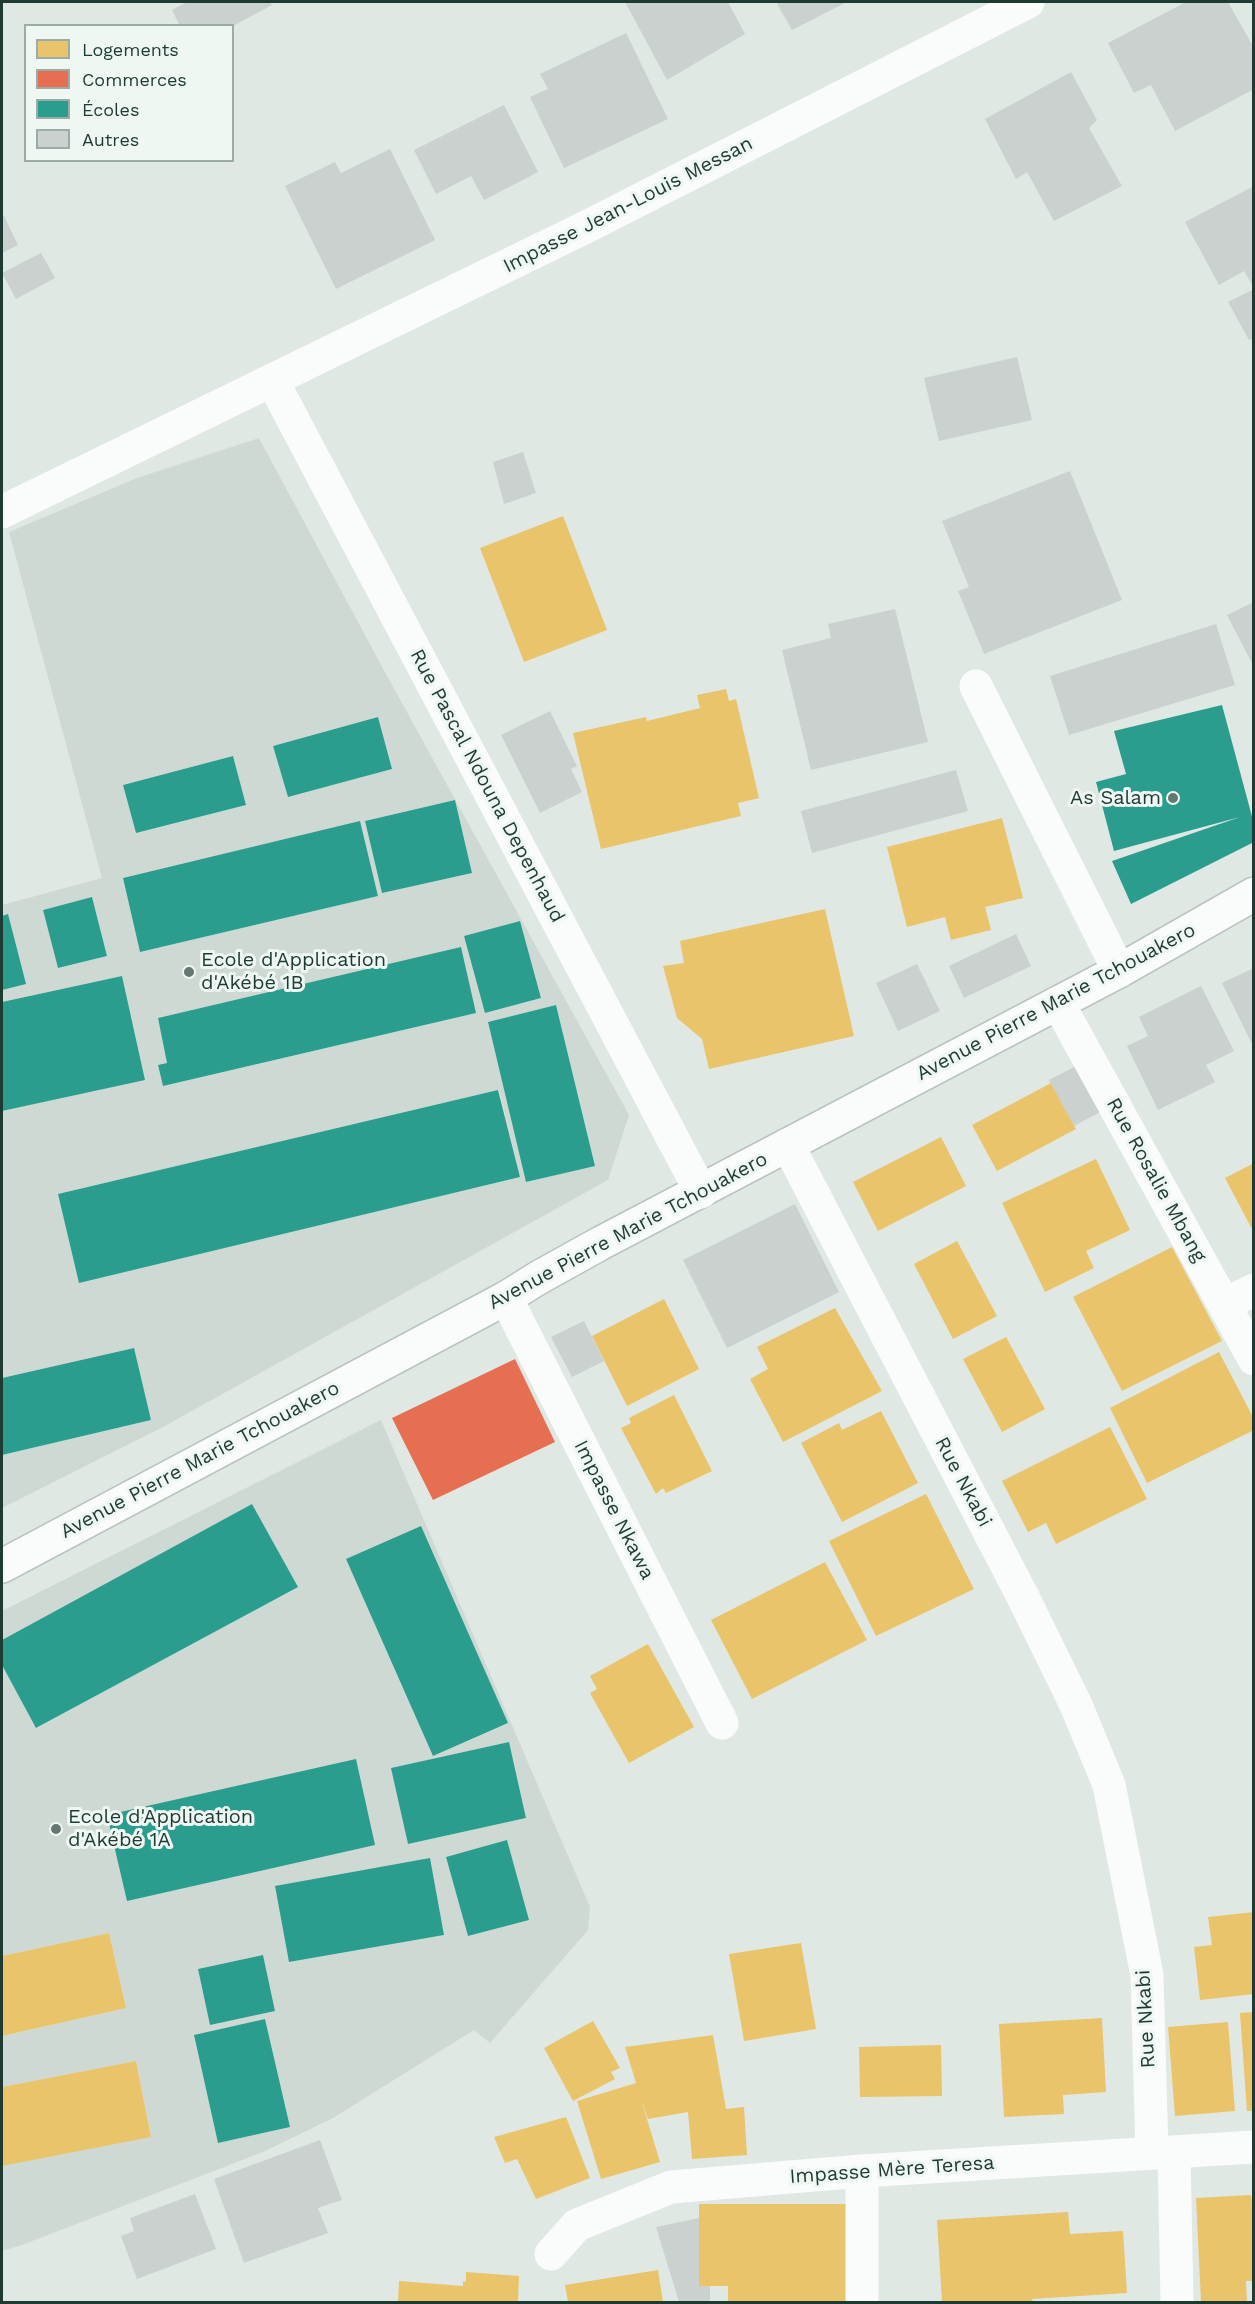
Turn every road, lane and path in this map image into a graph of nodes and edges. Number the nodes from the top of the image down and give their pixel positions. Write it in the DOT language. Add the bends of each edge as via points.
graph roads {
  1 [pos="1028,2"];
  2 [pos="272,380"];
  3 [pos="2,512"];
  4 [pos="976,686"];
  5 [pos="1254,894"];
  6 [pos="1119,971"];
  7 [pos="1058,1003"];
  8 [pos="788,1145"];
  9 [pos="701,1192"];
  10 [pos="1239,1297"];
  11 [pos="506,1298"];
  12 [pos="1254,1359"];
  13 [pos="2,1566"];
  14 [pos="722,1723"];
  15 [pos="1254,2147"];
  16 [pos="1163,2153"];
  17 [pos="862,2171"];
  18 [pos="551,2254"];
  19 [pos="862,2302"];
  20 [pos="1176,2302"];
  1 -- 2 [label="street, Impasse Jean-Louis Messan" via="586,227"];
  2 -- 3 [label="street, Impasse Jean-Louis Messan"];
  2 -- 9 [label="street, Rue Pascal Ndouna Depenhaud"];
  4 -- 6 [label="street"];
  5 -- 6 [label="street, Avenue Pierre Marie Tchouakero"];
  6 -- 7 [label="street, Avenue Pierre Marie Tchouakero"];
  7 -- 8 [label="street, Avenue Pierre Marie Tchouakero"];
  7 -- 10 [label="street, Rue Rosalie Mbang"];
  8 -- 9 [label="street, Avenue Pierre Marie Tchouakero"];
  8 -- 16 [label="street, Rue Nkabi" via="1018,1586 1076,1705 1109,1785 1147,1975"];
  9 -- 11 [label="street, Avenue Pierre Marie Tchouakero"];
  10 -- 12 [label="street, Rue Rosalie Mbang"];
  11 -- 13 [label="street, Avenue Pierre Marie Tchouakero"];
  11 -- 14 [label="street, Impasse Nkawa"];
  15 -- 16 [label="street, Impasse Mère Teresa"];
  16 -- 17 [label="street, Impasse Mère Teresa"];
  16 -- 20 [label="street, Rue Nkabi"];
  17 -- 18 [label="street, Impasse Mère Teresa" via="671,2187 577,2225"];
  17 -- 19 [label="street"];
}
